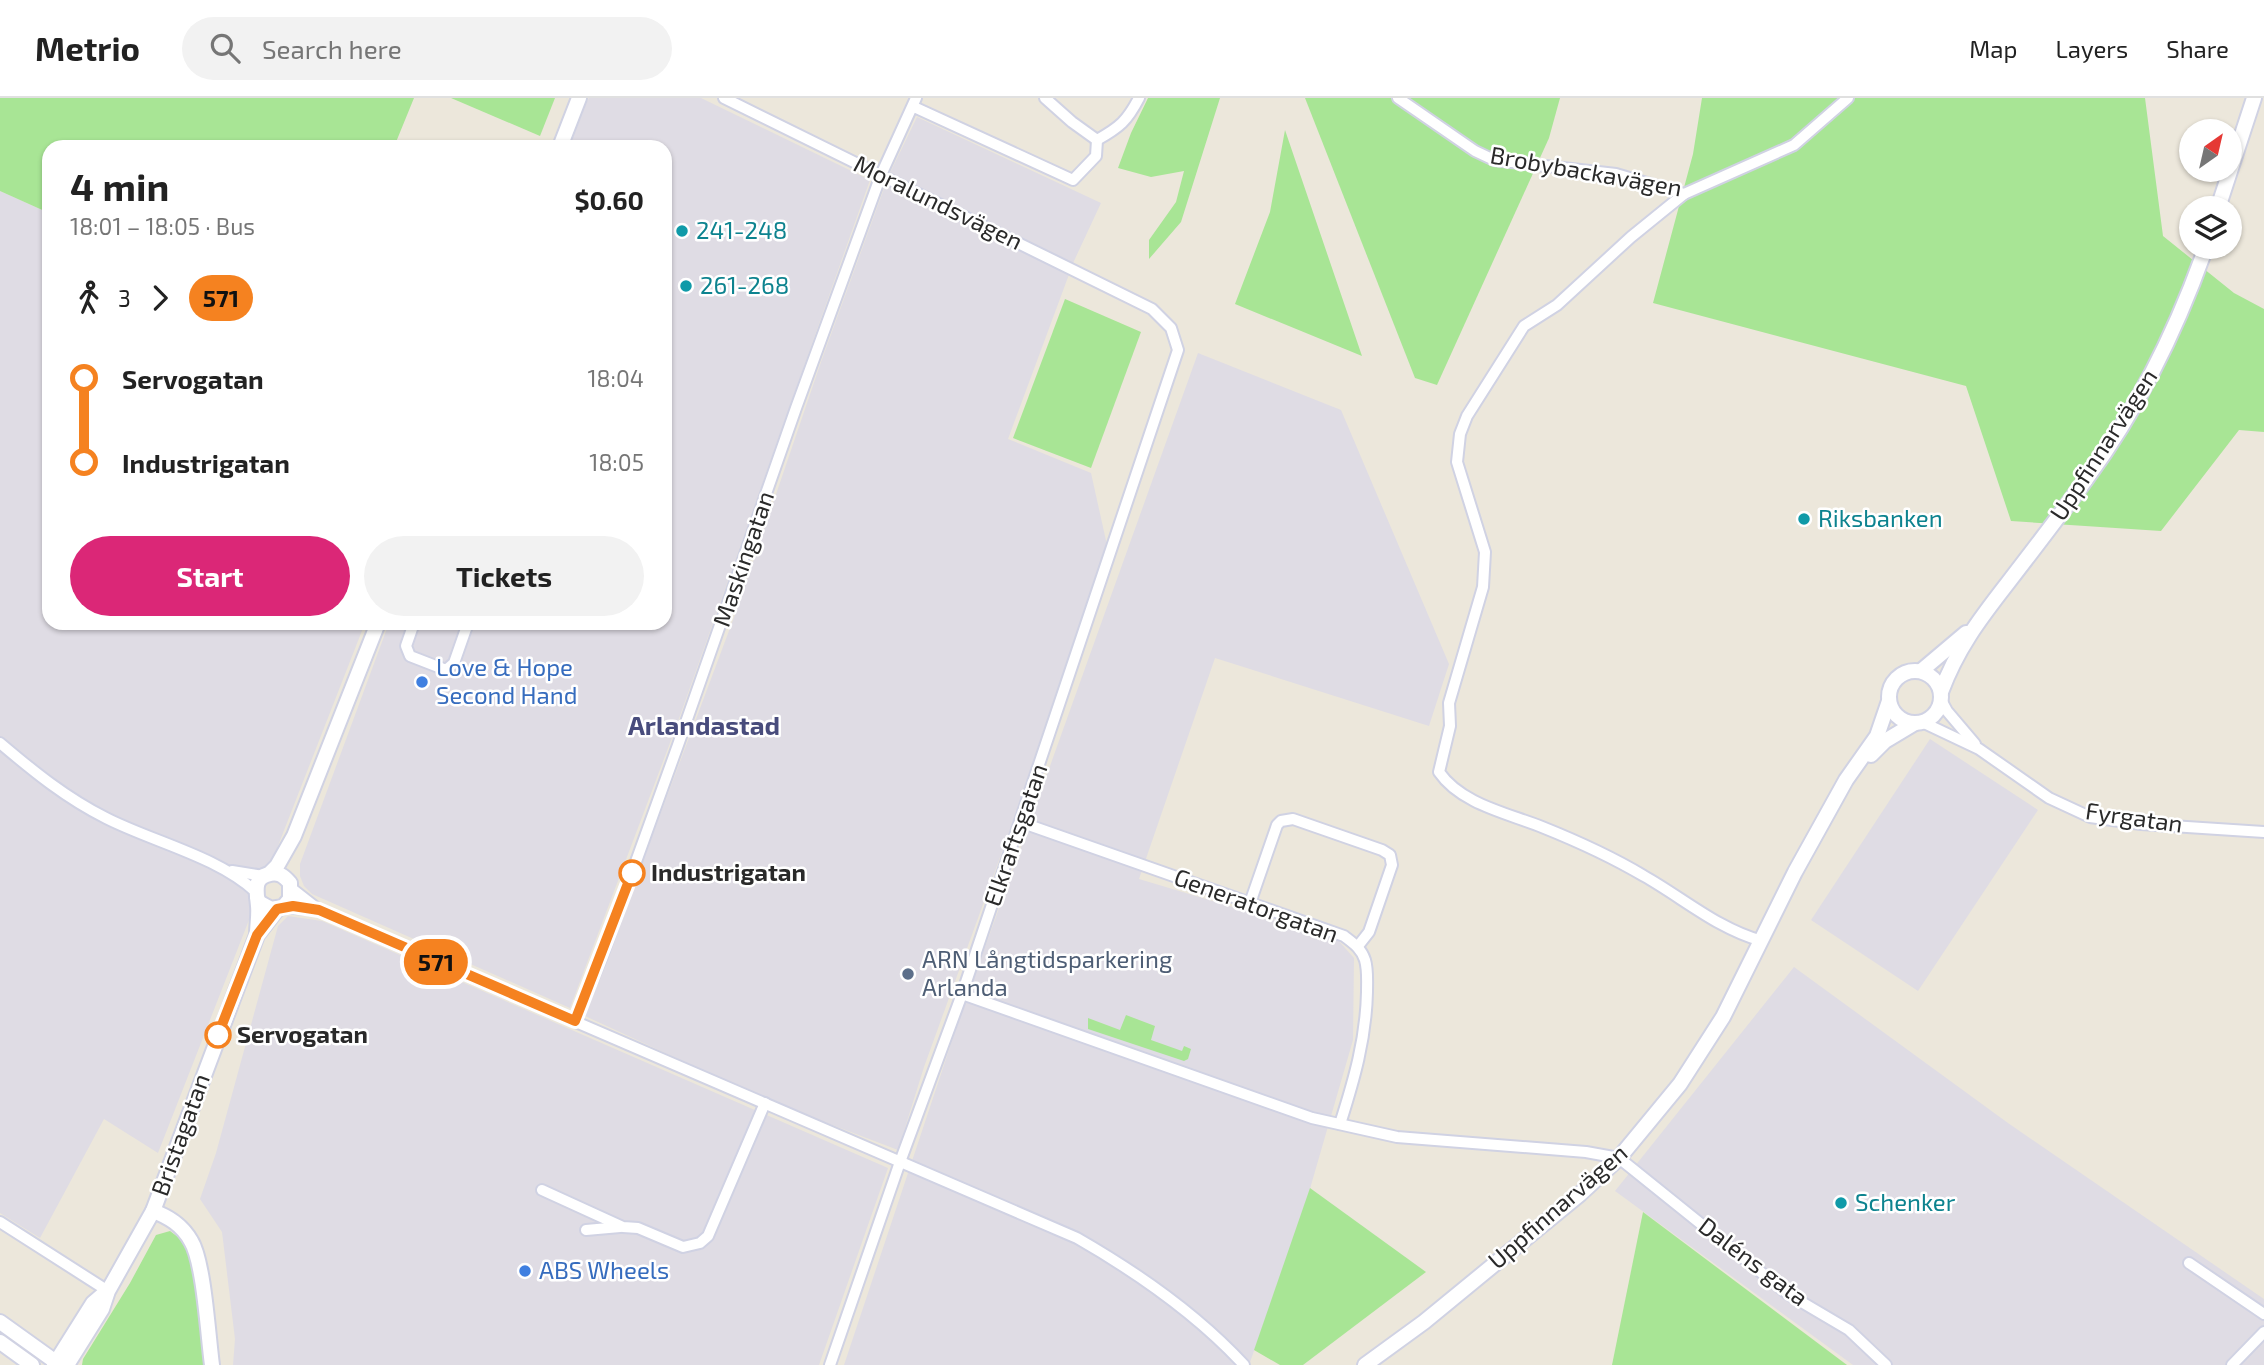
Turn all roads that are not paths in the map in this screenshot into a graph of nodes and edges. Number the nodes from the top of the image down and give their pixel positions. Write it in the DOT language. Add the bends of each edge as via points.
graph roads {
  1 [pos="579,98"];
  2 [pos="724,98"];
  3 [pos="1045,98"];
  4 [pos="1139,98"];
  5 [pos="1398,98"];
  6 [pos="1848,98"];
  7 [pos="2254,98"];
  8 [pos="915,102"];
  9 [pos="563,140"];
  10 [pos="1097,140"];
  11 [pos="881,175"];
  12 [pos="1684,194"];
  13 [pos="2222,196"];
  14 [pos="2201,259"];
  15 [pos="1152,309"];
  16 [pos="1973,628"];
  17 [pos="375,630"];
  18 [pos="412,630"];
  19 [pos="466,630"];
  20 [pos="1921,671"];
  21 [pos="1941,696"];
  22 [pos="1889,701"];
  23 [pos="1918,723"];
  24 [pos="0,743"];
  25 [pos="1979,749"];
  26 [pos="1838,797"];
  27 [pos="1020,822"];
  28 [pos="2264,832"];
  29 [pos="294,836"];
  30 [pos="229,871"];
  31 [pos="267,875"];
  32 [pos="290,885"];
  33 [pos="256,895"];
  34 [pos="1250,903"];
  35 [pos="280,908"];
  36 [pos="319,910"];
  37 [pos="257,935"];
  38 [pos="1762,941"];
  39 [pos="1357,946"];
  40 [pos="962,994"];
  41 [pos="575,1021"];
  42 [pos="765,1103"];
  43 [pos="1340,1124"];
  44 [pos="1619,1158"];
  45 [pos="900,1162"];
  46 [pos="542,1190"];
  47 [pos="153,1211"];
  48 [pos="0,1222"];
  49 [pos="623,1227"];
  50 [pos="586,1230"];
  51 [pos="2189,1263"];
  52 [pos="108,1291"];
  53 [pos="2264,1314"];
  54 [pos="0,1321"];
  55 [pos="2264,1332"];
  56 [pos="72,1336"];
  57 [pos="0,1342"];
  58 [pos="32,1345"];
  59 [pos="59,1364"];
  60 [pos="32,1365"];
  61 [pos="212,1365"];
  62 [pos="830,1365"];
  63 [pos="1244,1365"];
  64 [pos="1365,1365"];
  65 [pos="1886,1365"];
  66 [pos="2232,1365"];
  1 -- 9 [label="street"];
  2 -- 11 [label="street, Moralundsvägen"];
  3 -- 10 [label="street"];
  4 -- 10 [label="street" via="1120,127"];
  5 -- 12 [label="street, Brobybackavägen" via="1494,160 1616,174"];
  6 -- 12 [label="street, Brobybackavägen" via="1794,145"];
  7 -- 13 [label="street"];
  8 -- 10 [label="street" via="1073,180 1096,156"];
  8 -- 11 [label="street, Maskingatan"];
  11 -- 15 [label="street, Moralundsvägen"];
  11 -- 41 [label="street, Maskingatan"];
  12 -- 38 [label="street" via="1557,305 1524,326 1467,416 1457,462 1485,552 1483,587 1449,702 1450,726 1439,772 1447,784 1477,802 1608,857 1739,935"];
  14 -- 16 [label="street, Uppfinnarvägen" via="2177,323 2139,398 2087,478"];
  15 -- 27 [label="street, Elkraftsgatan" via="1171,328 1178,350"];
  16 -- 20 [label="street, Uppfinnarvägen"];
  16 -- 21 [label="street, Uppfinnarvägen"];
  17 -- 29 [label="street, Bristagatan"];
  18 -- 19 [label="street" via="406,646 410,656 446,670 454,663"];
  20 -- 21 [label="street" via="1937,683"];
  20 -- 22 [label="street" via="1901,675 1889,691"];
  21 -- 23 [label="street" via="1936,712"];
  21 -- 25 [label="street, Fyrgatan" via="1947,711"];
  22 -- 23 [label="street" via="1900,718"];
  22 -- 26 [label="street, Uppfinnarvägen" via="1877,736"];
  23 -- 25 [label="street, Fyrgatan"];
  23 -- 26 [label="street, Uppfinnarvägen" via="1878,748"];
  24 -- 30 [label="street" via="47,783 105,817"];
  25 -- 28 [label="street, Fyrgatan" via="2049,798 2090,817"];
  26 -- 38 [label="street, Uppfinnarvägen"];
  27 -- 34 [label="street, Generatorgatan"];
  27 -- 40 [label="street, Elkraftsgatan"];
  29 -- 31 [label="street, Bristagatan"];
  29 -- 32 [label="street, Bristagatan"];
  30 -- 31 [label="street"];
  30 -- 33 [label="street"];
  31 -- 32 [label="street" via="282,875"];
  31 -- 33 [label="street, Bristagatan" via="256,886"];
  32 -- 35 [label="street, Bristagatan" via="290,898"];
  32 -- 36 [label="street"];
  33 -- 35 [label="street" via="265,907"];
  33 -- 37 [label="street, Bristagatan"];
  34 -- 39 [label="street, Generatorgatan" via="1344,936"];
  34 -- 39 [label="street" via="1281,821 1293,819 1382,850 1390,855 1392,865 1369,932"];
  35 -- 36 [label="street"];
  35 -- 37 [label="street, Bristagatan"];
  36 -- 41 [label="street"];
  37 -- 47 [label="street, Bristagatan"];
  38 -- 44 [label="street, Uppfinnarvägen" via="1704,1049"];
  39 -- 43 [label="street, Generatorgatan" via="1367,974 1364,1034"];
  40 -- 43 [label="street"];
  40 -- 45 [label="street, Elkraftsgatan"];
  41 -- 42 [label="street"];
  42 -- 45 [label="street"];
  42 -- 49 [label="street" via="708,1236 700,1243 683,1247 638,1228"];
  43 -- 44 [label="street" via="1396,1137"];
  44 -- 64 [label="street, Uppfinnarvägen" via="1424,1322"];
  44 -- 65 [label="street, Daléns gata" via="1788,1294 1849,1330"];
  45 -- 62 [label="street, Elkraftsgatan"];
  45 -- 63 [label="street" via="1034,1218 1119,1262 1195,1317"];
  46 -- 49 [label="street"];
  47 -- 52 [label="street, Bristagatan"];
  47 -- 61 [label="street" via="180,1226 196,1250"];
  48 -- 52 [label="street"];
  49 -- 50 [label="street"];
  51 -- 53 [label="street"];
  52 -- 56 [label="street, Bristagatan" via="93,1303"];
  52 -- 59 [label="street, Bristagatan" via="102,1309"];
  54 -- 58 [label="street"];
  55 -- 66 [label="street"];
  56 -- 58 [label="street" via="50,1345"];
  56 -- 59 [label="street, Bristagatan"];
  57 -- 60 [label="street"];
  58 -- 59 [label="street"];
}
